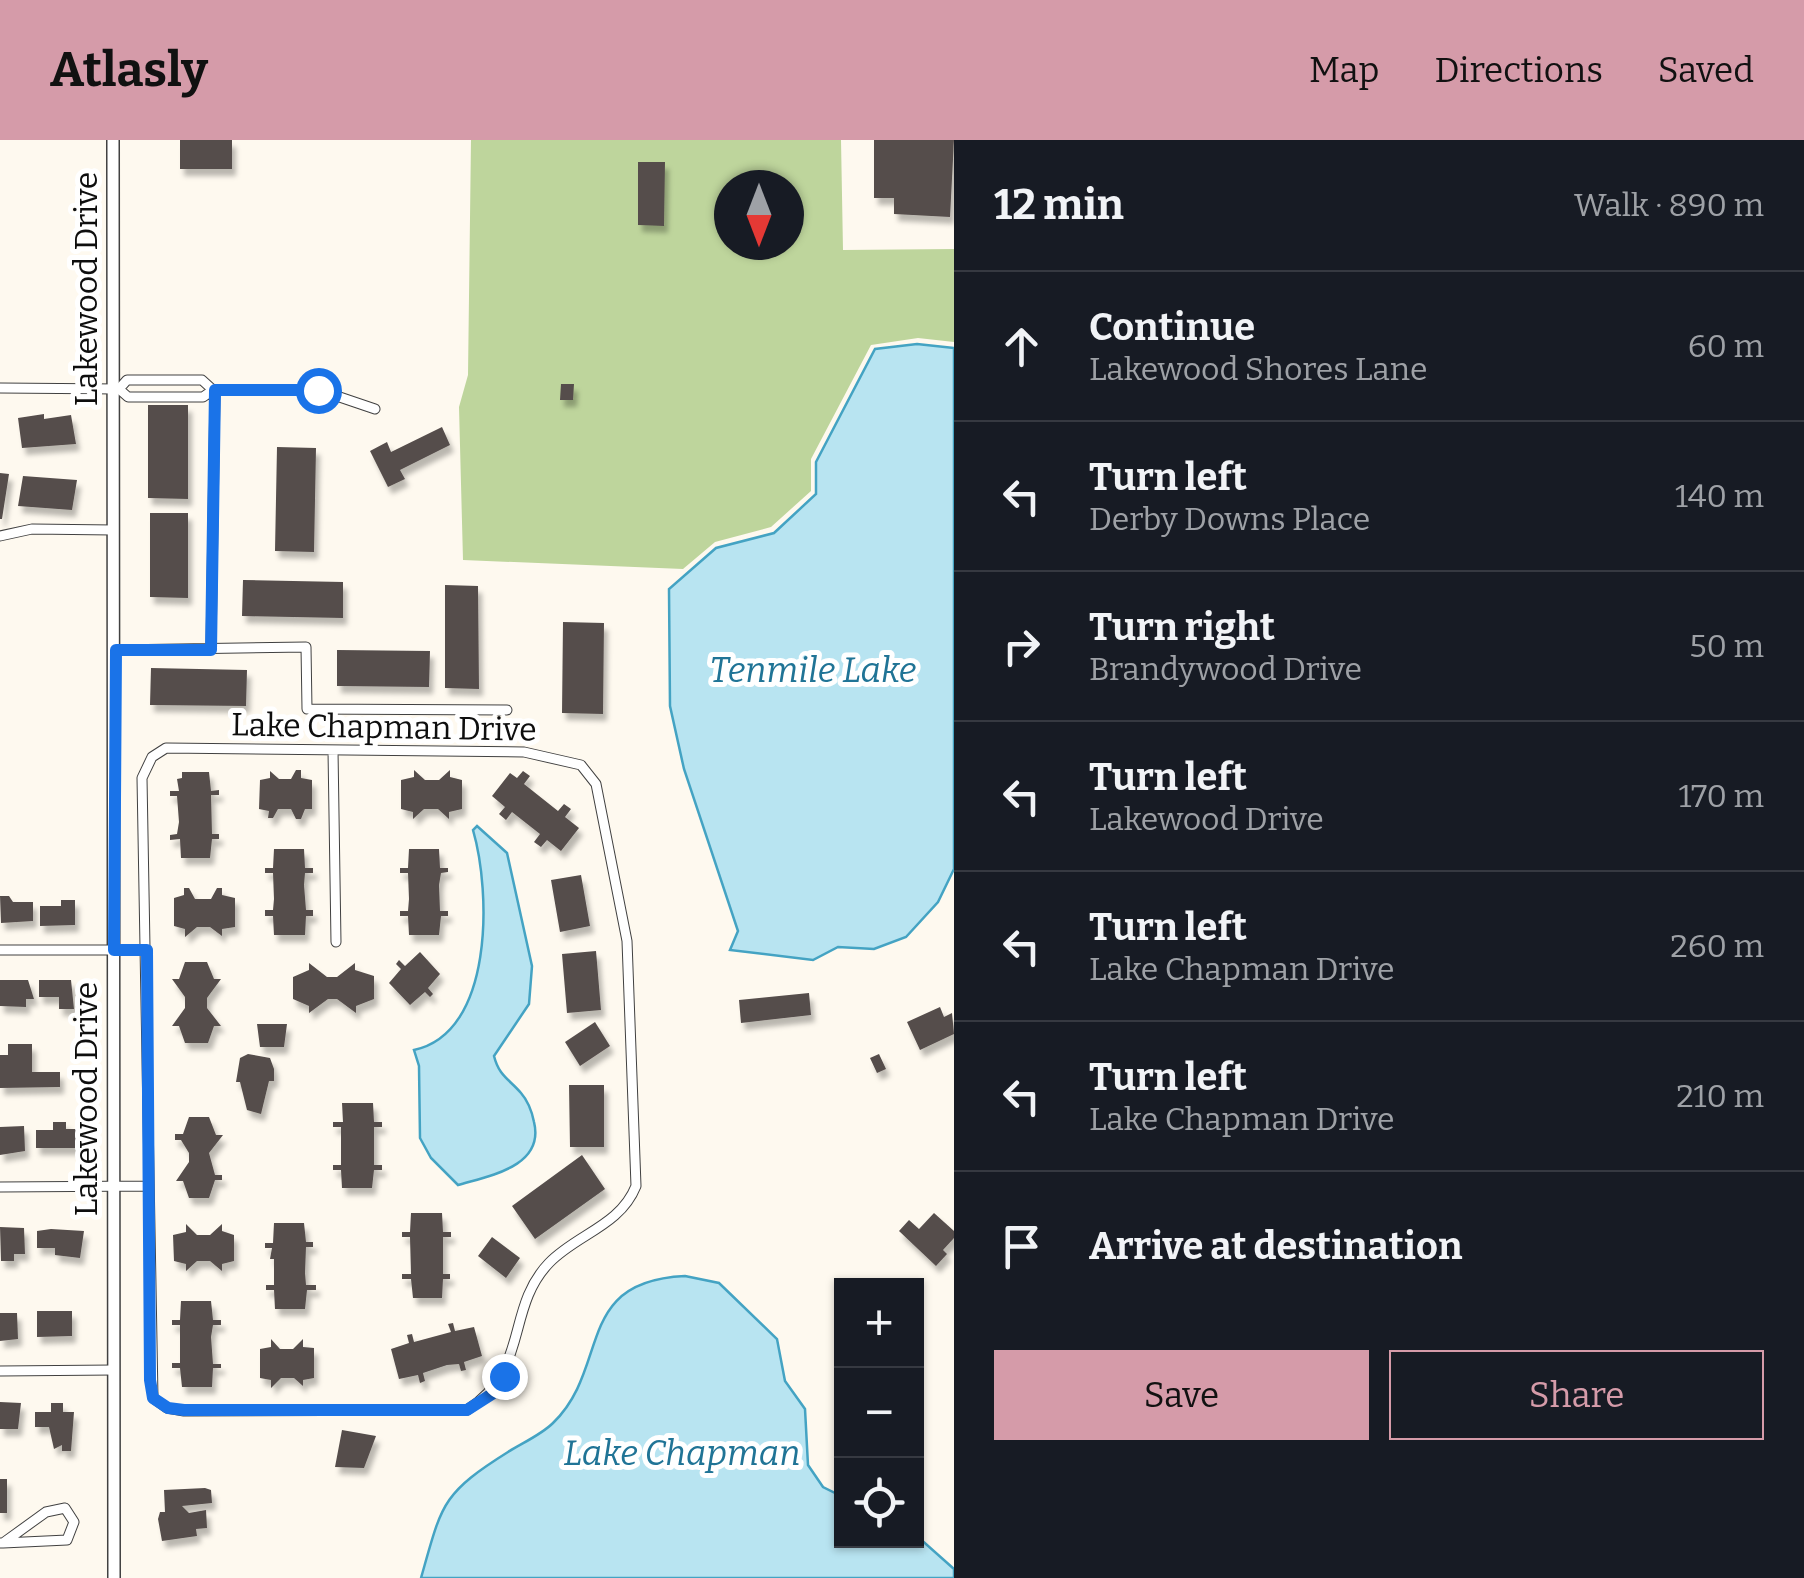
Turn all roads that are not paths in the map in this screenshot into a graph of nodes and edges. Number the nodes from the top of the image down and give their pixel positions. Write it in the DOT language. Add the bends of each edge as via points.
graph roads {
  1 [pos="113,140"];
  2 [pos="0,388"];
  3 [pos="116,389"];
  4 [pos="214,390"];
  5 [pos="375,409"];
  6 [pos="113,530"];
  7 [pos="0,536"];
  8 [pos="116,650"];
  9 [pos="211,650"];
  10 [pos="507,710"];
  11 [pos="333,750"];
  12 [pos="336,942"];
  13 [pos="0,950"];
  14 [pos="114,950"];
  15 [pos="147,950"];
  16 [pos="114,1186"];
  17 [pos="147,1186"];
  18 [pos="0,1187"];
  19 [pos="114,1370"];
  20 [pos="0,1371"];
  21 [pos="2,1543"];
  22 [pos="114,1578"];
  1 -- 3 [label="street, Lakewood Drive"];
  2 -- 3 [label="street"];
  3 -- 4 [label="street" via="128,397 202,397"];
  3 -- 4 [label="street" via="128,380 202,380"];
  3 -- 6 [label="street, Lakewood Drive"];
  4 -- 5 [label="street" via="318,390"];
  4 -- 9 [label="street"];
  6 -- 7 [label="street"];
  6 -- 8 [label="street, Lakewood Drive"];
  8 -- 9 [label="street"];
  8 -- 14 [label="street, Lakewood Drive"];
  9 -- 10 [label="street" via="306,647 307,709"];
  11 -- 12 [label="street"];
  11 -- 15 [label="street, Lake Chapman Drive" via="166,748 152,757 142,778"];
  11 -- 17 [label="street, Lake Chapman Drive" via="524,752 581,765 596,784 628,941 636,1186 628,1205 548,1264 522,1313 504,1376 492,1394 467,1410 184,1410 153,1398 150,1380"];
  13 -- 14 [label="street"];
  14 -- 15 [label="street"];
  14 -- 16 [label="street, Lakewood Drive"];
  15 -- 17 [label="street, Lake Chapman Drive"];
  16 -- 17 [label="street"];
  16 -- 18 [label="street"];
  16 -- 19 [label="street, Lakewood Drive"];
  19 -- 20 [label="street"];
  19 -- 22 [label="street, Lakewood Drive"];
  21 -- 21 [label="street" via="67,1540 74,1522 65,1508 46,1512"];
}
